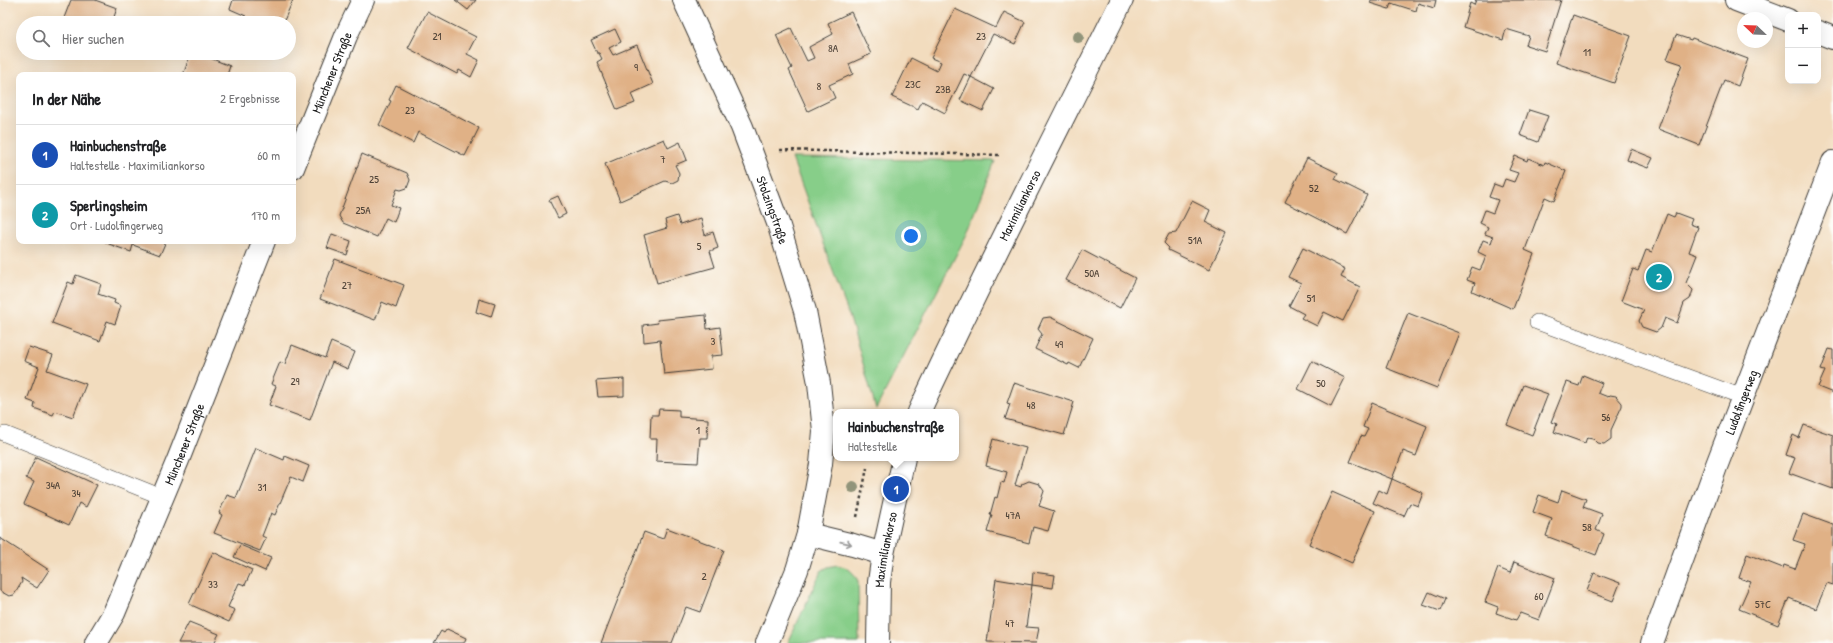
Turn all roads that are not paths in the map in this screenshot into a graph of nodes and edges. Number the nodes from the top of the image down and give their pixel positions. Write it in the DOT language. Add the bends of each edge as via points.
graph roads {
  1 [pos="363,0"];
  2 [pos="684,0"];
  3 [pos="1122,0"];
  4 [pos="1736,0"];
  5 [pos="1785,19"];
  6 [pos="1821,33"];
  7 [pos="1833,38"];
  8 [pos="296,161"];
  9 [pos="1833,162"];
  10 [pos="263,244"];
  11 [pos="1537,322"];
  12 [pos="1743,397"];
  13 [pos="920,409"];
  14 [pos="830,433"];
  15 [pos="5,434"];
  16 [pos="903,461"];
  17 [pos="162,497"];
  18 [pos="808,534"];
  19 [pos="883,554"];
  20 [pos="96,643"];
  21 [pos="767,643"];
  22 [pos="878,643"];
  23 [pos="1652,643"];
  1 -- 8 [label="street, Münchener Straße"];
  2 -- 14 [label="street, Stolzingstraße" via="742,127 778,223 805,312"];
  3 -- 13 [label="street, Maximiliankorso"];
  4 -- 5 [label="street"];
  6 -- 7 [label="street"];
  9 -- 12 [label="street, Ludolfingerweg"];
  10 -- 17 [label="street, Münchener Straße"];
  11 -- 12 [label="lane"];
  12 -- 23 [label="street, Ludolfingerweg"];
  14 -- 18 [label="street, Stolzingstraße"];
  15 -- 17 [label="lane"];
  16 -- 19 [label="street, Maximiliankorso"];
  17 -- 20 [label="street, Münchener Straße" via="114,614"];
  18 -- 19 [label="street, one-way"];
  18 -- 21 [label="street, Stolzingstraße" via="797,570"];
  19 -- 22 [label="street, Maximiliankorso" via="879,582"];
}
